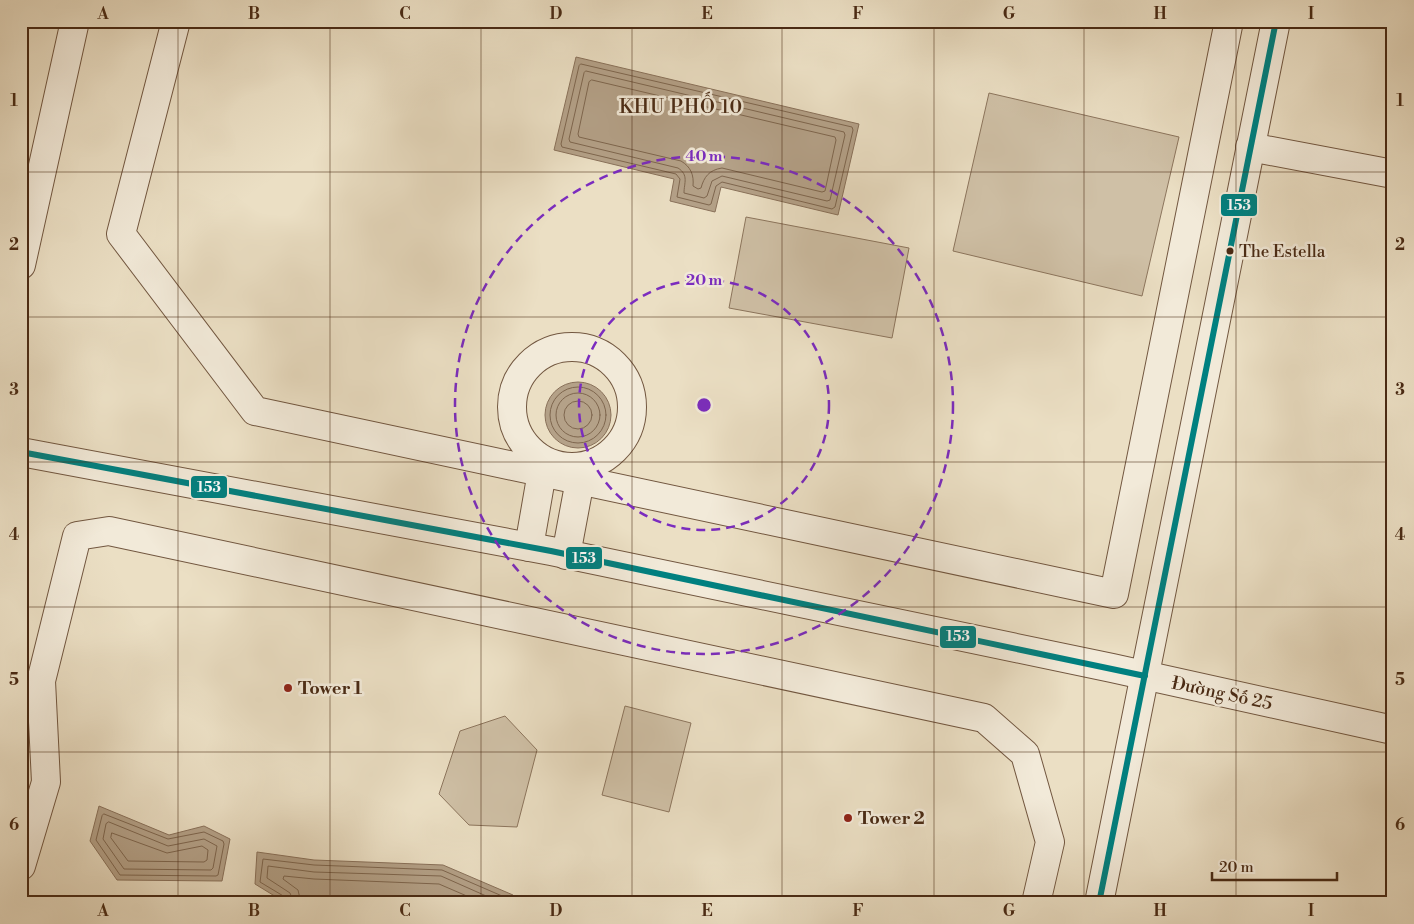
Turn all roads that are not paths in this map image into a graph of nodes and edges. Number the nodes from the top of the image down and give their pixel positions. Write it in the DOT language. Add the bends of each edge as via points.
graph roads {
  1 [pos="75,21"];
  2 [pos="176,21"];
  3 [pos="1229,21"];
  4 [pos="1276,21"];
  5 [pos="1250,147"];
  6 [pos="1393,174"];
  7 [pos="21,265"];
  8 [pos="21,452"];
  9 [pos="561,473"];
  10 [pos="529,547"];
  11 [pos="566,555"];
  12 [pos="1146,676"];
  13 [pos="1393,730"];
  14 [pos="30,805"];
  15 [pos="21,866"];
  16 [pos="1036,903"];
  17 [pos="1099,903"];
  1 -- 7 [label="street"];
  2 -- 9 [label="street" via="121,234 255,411"];
  3 -- 9 [label="street" via="1114,594"];
  4 -- 5 [label="street"];
  5 -- 6 [label="street"];
  5 -- 12 [label="street"];
  8 -- 10 [label="street, Đường Số 25"];
  9 -- 9 [label="street" via="600,460 617,448 628,430 632,411 630,390 621,372 606,358 588,349 567,347 547,352 531,363 518,379 512,398 513,419 520,438"];
  9 -- 10 [label="street"];
  9 -- 11 [label="street"];
  10 -- 11 [label="street, Đường Số 25"];
  11 -- 12 [label="street, Đường Số 25"];
  12 -- 13 [label="street, Đường Số 25"];
  12 -- 17 [label="street"];
  14 -- 15 [label="street"];
  14 -- 16 [label="street" via="46,782 41,681 77,536 109,531 984,718 1025,754 1050,842"];
}
